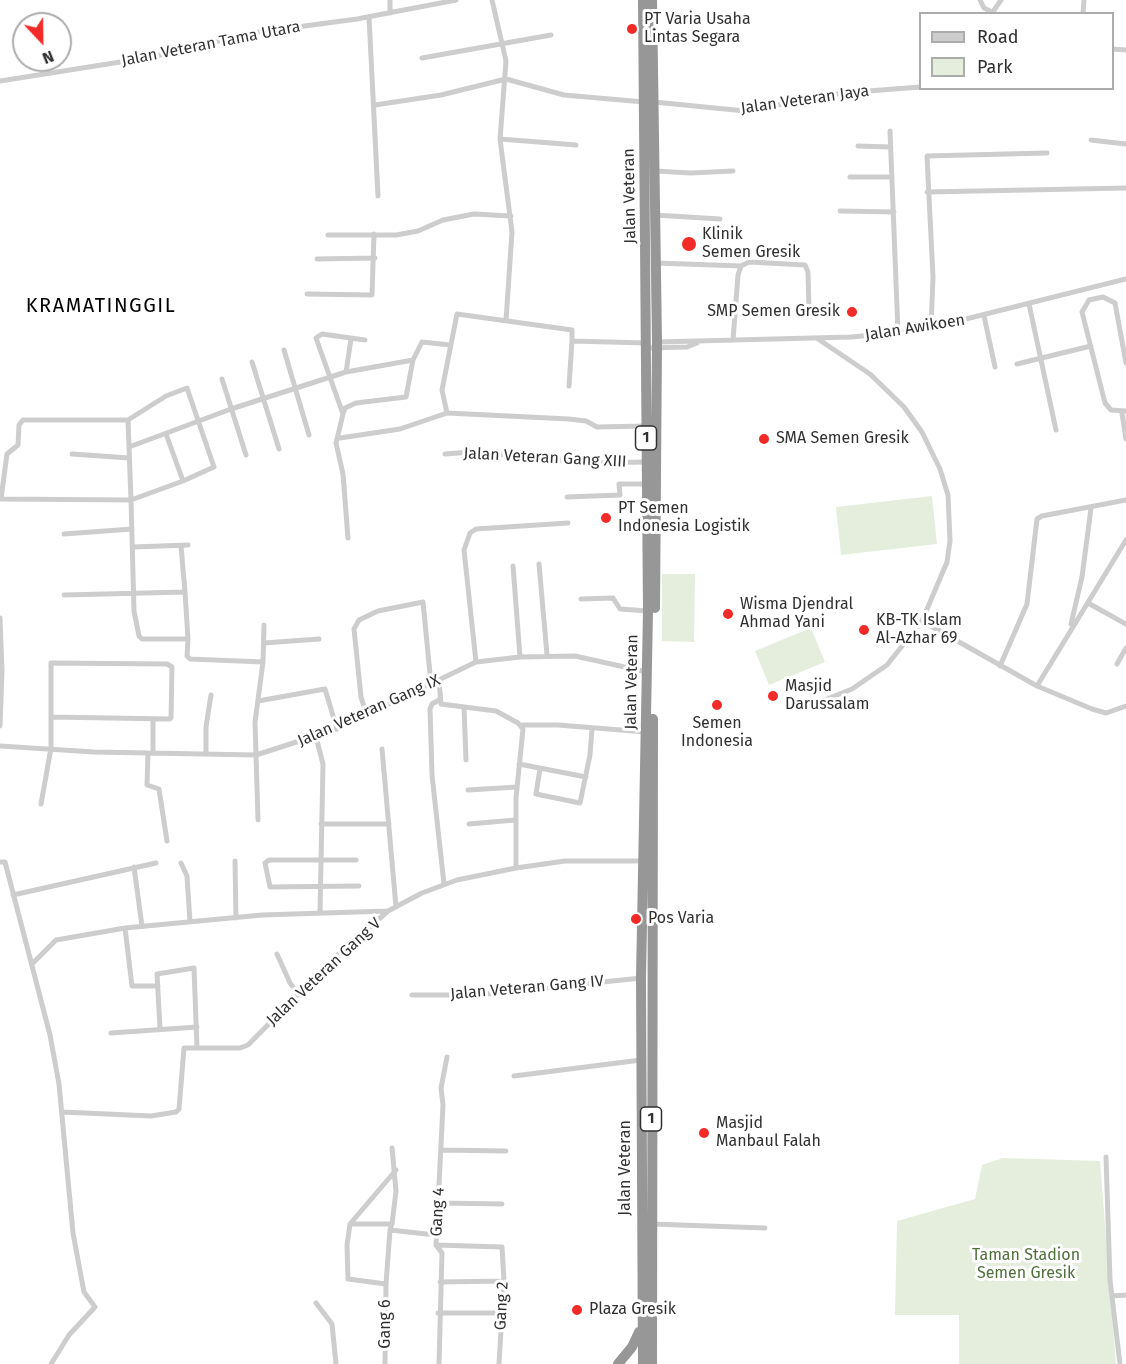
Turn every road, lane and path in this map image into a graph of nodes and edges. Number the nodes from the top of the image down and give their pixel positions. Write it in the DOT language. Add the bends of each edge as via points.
graph roads {
  1 [pos="390,0"];
  2 [pos="456,0"];
  3 [pos="492,0"];
  4 [pos="643,0"];
  5 [pos="652,0"];
  6 [pos="980,0"];
  7 [pos="992,12"];
  8 [pos="390,13"];
  9 [pos="369,17"];
  10 [pos="551,35"];
  11 [pos="502,43"];
  12 [pos="422,58"];
  13 [pos="506,80"];
  14 [pos="0,81"];
  15 [pos="919,87"];
  16 [pos="649,102"];
  17 [pos="375,105"];
  18 [pos="890,131"];
  19 [pos="500,139"];
  20 [pos="1091,140"];
  21 [pos="1126,144"];
  22 [pos="576,145"];
  23 [pos="858,146"];
  24 [pos="891,147"];
  25 [pos="1047,153"];
  26 [pos="655,171"];
  27 [pos="733,171"];
  28 [pos="850,177"];
  29 [pos="892,177"];
  30 [pos="1126,188"];
  31 [pos="927,192"];
  32 [pos="378,196"];
  33 [pos="840,211"];
  34 [pos="894,212"];
  35 [pos="655,214"];
  36 [pos="511,216"];
  37 [pos="720,219"];
  38 [pos="374,234"];
  39 [pos="327,235"];
  40 [pos="375,258"];
  41 [pos="316,259"];
  42 [pos="656,264"];
  43 [pos="741,266"];
  44 [pos="1126,279"];
  45 [pos="1091,288"];
  46 [pos="307,294"];
  47 [pos="1094,298"];
  48 [pos="1029,304"];
  49 [pos="809,309"];
  50 [pos="984,316"];
  51 [pos="506,320"];
  52 [pos="932,328"];
  53 [pos="898,332"];
  54 [pos="817,338"];
  55 [pos="351,339"];
  56 [pos="1124,339"];
  57 [pos="365,340"];
  58 [pos="733,340"];
  59 [pos="572,341"];
  60 [pos="450,345"];
  61 [pos="652,345"];
  62 [pos="1091,346"];
  63 [pos="284,350"];
  64 [pos="1041,358"];
  65 [pos="413,360"];
  66 [pos="252,362"];
  67 [pos="1126,363"];
  68 [pos="1017,364"];
  69 [pos="995,367"];
  70 [pos="346,372"];
  71 [pos="330,377"];
  72 [pos="222,379"];
  73 [pos="569,386"];
  74 [pos="297,390"];
  75 [pos="264,400"];
  76 [pos="231,409"];
  77 [pos="1124,412"];
  78 [pos="447,413"];
  79 [pos="343,414"];
  80 [pos="128,420"];
  81 [pos="200,420"];
  82 [pos="646,426"];
  83 [pos="1056,430"];
  84 [pos="166,434"];
  85 [pos="309,435"];
  86 [pos="1126,435"];
  87 [pos="339,438"];
  88 [pos="129,447"];
  89 [pos="279,449"];
  90 [pos="72,454"];
  91 [pos="445,454"];
  92 [pos="246,455"];
  93 [pos="129,458"];
  94 [pos="645,462"];
  95 [pos="183,481"];
  96 [pos="646,484"];
  97 [pos="567,497"];
  98 [pos="131,500"];
  99 [pos="1126,500"];
  100 [pos="1090,508"];
  101 [pos="568,523"];
  102 [pos="132,530"];
  103 [pos="64,534"];
  104 [pos="348,538"];
  105 [pos="1126,540"];
  106 [pos="188,545"];
  107 [pos="181,546"];
  108 [pos="133,547"];
  109 [pos="539,564"];
  110 [pos="513,566"];
  111 [pos="134,592"];
  112 [pos="185,592"];
  113 [pos="64,594"];
  114 [pos="581,599"];
  115 [pos="1088,603"];
  116 [pos="648,611"];
  117 [pos="0,618"];
  118 [pos="922,621"];
  119 [pos="1126,624"];
  120 [pos="264,625"];
  121 [pos="1069,630"];
  122 [pos="188,639"];
  123 [pos="319,639"];
  124 [pos="264,643"];
  125 [pos="1126,648"];
  126 [pos="547,655"];
  127 [pos="520,657"];
  128 [pos="263,662"];
  129 [pos="476,662"];
  130 [pos="1117,664"];
  131 [pos="1000,666"];
  132 [pos="647,672"];
  133 [pos="439,680"];
  134 [pos="431,684"];
  135 [pos="1037,686"];
  136 [pos="212,695"];
  137 [pos="439,700"];
  138 [pos="258,701"];
  139 [pos="1126,706"];
  140 [pos="464,707"];
  141 [pos="807,707"];
  142 [pos="367,716"];
  143 [pos="51,717"];
  144 [pos="153,719"];
  145 [pos="522,725"];
  146 [pos="0,726"];
  147 [pos="337,729"];
  148 [pos="592,729"];
  149 [pos="646,732"];
  150 [pos="316,737"];
  151 [pos="0,746"];
  152 [pos="51,748"];
  153 [pos="382,749"];
  154 [pos="150,753"];
  155 [pos="206,754"];
  156 [pos="256,755"];
  157 [pos="466,760"];
  158 [pos="519,765"];
  159 [pos="540,769"];
  160 [pos="586,777"];
  161 [pos="517,787"];
  162 [pos="468,790"];
  163 [pos="41,804"];
  164 [pos="258,820"];
  165 [pos="515,820"];
  166 [pos="321,824"];
  167 [pos="389,824"];
  168 [pos="469,824"];
  169 [pos="166,841"];
  170 [pos="321,860"];
  171 [pos="356,860"];
  172 [pos="235,861"];
  173 [pos="643,861"];
  174 [pos="0,862"];
  175 [pos="156,862"];
  176 [pos="181,863"];
  177 [pos="134,867"];
  178 [pos="516,868"];
  179 [pos="648,881"];
  180 [pos="444,884"];
  181 [pos="320,886"];
  182 [pos="359,886"];
  183 [pos="13,895"];
  184 [pos="396,907"];
  185 [pos="388,911"];
  186 [pos="320,912"];
  187 [pos="236,918"];
  188 [pos="647,919"];
  189 [pos="190,922"];
  190 [pos="142,926"];
  191 [pos="125,928"];
  192 [pos="277,954"];
  193 [pos="32,964"];
  194 [pos="641,978"];
  195 [pos="158,986"];
  196 [pos="298,993"];
  197 [pos="412,995"];
  198 [pos="197,1027"];
  199 [pos="160,1028"];
  200 [pos="111,1033"];
  201 [pos="197,1048"];
  202 [pos="447,1057"];
  203 [pos="641,1060"];
  204 [pos="514,1076"];
  205 [pos="62,1112"];
  206 [pos="392,1148"];
  207 [pos="441,1150"];
  208 [pos="506,1151"];
  209 [pos="1106,1157"];
  210 [pos="396,1170"];
  211 [pos="439,1203"];
  212 [pos="502,1204"];
  213 [pos="350,1224"];
  214 [pos="651,1224"];
  215 [pos="391,1227"];
  216 [pos="765,1228"];
  217 [pos="436,1235"];
  218 [pos="436,1245"];
  219 [pos="504,1281"];
  220 [pos="440,1282"];
  221 [pos="386,1284"];
  222 [pos="1126,1295"];
  223 [pos="1112,1296"];
  224 [pos="316,1303"];
  225 [pos="438,1313"];
  226 [pos="502,1313"];
  227 [pos="640,1329"];
  228 [pos="1122,1362"];
  229 [pos="51,1364"];
  230 [pos="336,1364"];
  231 [pos="386,1364"];
  232 [pos="439,1364"];
  233 [pos="499,1364"];
  234 [pos="618,1364"];
  235 [pos="643,1364"];
  236 [pos="652,1364"];
  1 -- 8 [label="street"];
  2 -- 8 [label="street, Jalan Veteran Tama Utara"];
  3 -- 11 [label="street"];
  4 -- 16 [label="highway, Jalan Veteran / 1"];
  5 -- 16 [label="highway, Jalan Veteran / 1"];
  6 -- 7 [label="street"];
  8 -- 9 [label="street, Jalan Veteran Tama Utara"];
  9 -- 14 [label="street, Jalan Veteran Tama Utara" via="252,33 152,57"];
  9 -- 17 [label="street"];
  10 -- 11 [label="street"];
  11 -- 12 [label="street"];
  11 -- 13 [label="street"];
  13 -- 16 [label="street, Jalan Veteran Jaya" via="564,95"];
  13 -- 17 [label="street"];
  13 -- 19 [label="street"];
  15 -- 16 [label="street, Jalan Veteran Jaya" via="843,93 745,111"];
  16 -- 26 [label="highway, Jalan Veteran / 1"];
  16 -- 61 [label="highway, Jalan Veteran / 1"];
  17 -- 32 [label="street"];
  18 -- 24 [label="street"];
  19 -- 22 [label="street"];
  19 -- 36 [label="street"];
  20 -- 21 [label="street"];
  23 -- 24 [label="street"];
  24 -- 29 [label="street"];
  25 -- 31 [label="street" via="929,154"];
  26 -- 27 [label="street"];
  26 -- 35 [label="highway, Jalan Veteran / 1"];
  28 -- 29 [label="street"];
  29 -- 34 [label="street"];
  30 -- 31 [label="street"];
  31 -- 52 [label="street"];
  33 -- 34 [label="street"];
  34 -- 53 [label="street"];
  35 -- 37 [label="street"];
  35 -- 42 [label="highway, Jalan Veteran / 1"];
  36 -- 38 [label="street" via="474,214 443,220 418,231"];
  36 -- 51 [label="street"];
  38 -- 39 [label="street"];
  38 -- 40 [label="street"];
  40 -- 41 [label="street"];
  40 -- 46 [label="street" via="372,294"];
  42 -- 43 [label="street"];
  42 -- 61 [label="highway, Jalan Veteran / 1"];
  43 -- 49 [label="street" via="749,262 805,266"];
  43 -- 58 [label="street"];
  44 -- 45 [label="street, Jalan Awikoen"];
  45 -- 47 [label="street"];
  45 -- 48 [label="street, Jalan Awikoen"];
  47 -- 56 [label="street" via="1108,297 1115,303"];
  47 -- 62 [label="street" via="1082,309"];
  48 -- 50 [label="street, Jalan Awikoen"];
  48 -- 64 [label="street"];
  50 -- 52 [label="street, Jalan Awikoen"];
  50 -- 69 [label="street"];
  51 -- 59 [label="street" via="572,330"];
  51 -- 60 [label="street" via="459,314 455,316"];
  52 -- 53 [label="street, Jalan Awikoen"];
  53 -- 54 [label="street, Jalan Awikoen"];
  54 -- 58 [label="street, Jalan Awikoen"];
  54 -- 118 [label="street" via="870,374 904,407 922,432 940,469 948,495 948,552 941,581"];
  55 -- 57 [label="street"];
  55 -- 70 [label="street"];
  55 -- 71 [label="street" via="317,336"];
  56 -- 67 [label="street"];
  58 -- 61 [label="street, Jalan Awikoen"];
  59 -- 61 [label="street, Jalan Awikoen"];
  59 -- 73 [label="street"];
  60 -- 65 [label="street" via="419,343"];
  60 -- 78 [label="street" via="442,390"];
  61 -- 82 [label="highway, Jalan Veteran / 1"];
  61 -- 179 [label="highway, Jalan Veteran / 1"];
  62 -- 64 [label="street"];
  62 -- 77 [label="street" via="1105,403 1111,410"];
  63 -- 74 [label="street"];
  64 -- 68 [label="street"];
  64 -- 83 [label="street"];
  65 -- 70 [label="street"];
  65 -- 79 [label="street" via="406,397 356,403 345,408"];
  66 -- 75 [label="street"];
  70 -- 71 [label="street"];
  71 -- 74 [label="street"];
  71 -- 79 [label="street"];
  72 -- 76 [label="street"];
  74 -- 75 [label="street"];
  74 -- 85 [label="street"];
  75 -- 76 [label="street"];
  75 -- 89 [label="street"];
  76 -- 81 [label="street"];
  76 -- 92 [label="street"];
  77 -- 86 [label="street"];
  78 -- 82 [label="street" via="560,418 586,421 597,427"];
  78 -- 87 [label="street" via="400,429"];
  79 -- 87 [label="street"];
  80 -- 81 [label="street" via="165,396 187,388"];
  80 -- 88 [label="street"];
  80 -- 98 [label="street" via="23,420 18,445 7,454 1,496 4,500"];
  81 -- 84 [label="street"];
  81 -- 95 [label="street" via="214,467"];
  82 -- 94 [label="highway, Jalan Veteran / 1"];
  84 -- 88 [label="street"];
  84 -- 95 [label="street"];
  87 -- 104 [label="street" via="336,442"];
  88 -- 93 [label="street"];
  90 -- 93 [label="street"];
  91 -- 94 [label="street, Jalan Veteran Gang XIII" via="495,453 594,463"];
  93 -- 98 [label="street"];
  94 -- 96 [label="highway, Jalan Veteran / 1"];
  95 -- 98 [label="street"];
  96 -- 97 [label="street" via="619,484 620,495"];
  96 -- 116 [label="highway, Jalan Veteran / 1"];
  98 -- 102 [label="street"];
  99 -- 100 [label="street"];
  100 -- 121 [label="street" via="1082,577"];
  100 -- 131 [label="street" via="1037,519 1027,604"];
  101 -- 129 [label="street" via="476,529 470,533 464,550"];
  102 -- 103 [label="street"];
  102 -- 108 [label="street"];
  105 -- 115 [label="street"];
  106 -- 107 [label="street"];
  107 -- 108 [label="street"];
  107 -- 112 [label="street"];
  108 -- 111 [label="street"];
  109 -- 126 [label="street"];
  110 -- 127 [label="street"];
  111 -- 112 [label="street"];
  111 -- 113 [label="street"];
  111 -- 122 [label="street" via="140,638"];
  112 -- 122 [label="street"];
  114 -- 116 [label="street" via="613,598 620,609"];
  115 -- 119 [label="street"];
  115 -- 121 [label="street"];
  116 -- 132 [label="highway, Jalan Veteran / 1"];
  117 -- 146 [label="street"];
  118 -- 131 [label="street"];
  118 -- 141 [label="street" via="887,665 852,689"];
  120 -- 124 [label="street"];
  121 -- 135 [label="street"];
  122 -- 128 [label="street" via="190,659"];
  123 -- 124 [label="street"];
  124 -- 128 [label="street"];
  125 -- 130 [label="street"];
  126 -- 127 [label="street, Jalan Veteran Gang IX"];
  126 -- 132 [label="street, Jalan Veteran Gang IX" via="586,657"];
  127 -- 129 [label="street, Jalan Veteran Gang IX"];
  128 -- 138 [label="street"];
  129 -- 133 [label="street, Jalan Veteran Gang IX"];
  131 -- 135 [label="street"];
  132 -- 149 [label="highway, Jalan Veteran / 1"];
  133 -- 134 [label="street, Jalan Veteran Gang IX"];
  133 -- 137 [label="street"];
  134 -- 142 [label="street, Jalan Veteran Gang IX"];
  134 -- 142 [label="street" via="423,602 359,620 354,629"];
  135 -- 139 [label="street" via="1092,709 1106,712"];
  136 -- 155 [label="street"];
  137 -- 140 [label="street" via="441,704"];
  137 -- 180 [label="street" via="430,706 430,720"];
  138 -- 147 [label="street" via="325,689"];
  138 -- 156 [label="street"];
  140 -- 145 [label="street" via="496,711"];
  140 -- 157 [label="street"];
  142 -- 147 [label="street, Jalan Veteran Gang IX"];
  143 -- 144 [label="street"];
  143 -- 144 [label="street" via="52,662 167,664 172,667 171,718"];
  143 -- 152 [label="street"];
  144 -- 154 [label="street"];
  145 -- 148 [label="street"];
  145 -- 158 [label="street"];
  147 -- 150 [label="street, Jalan Veteran Gang IX"];
  148 -- 149 [label="street"];
  148 -- 160 [label="street"];
  149 -- 173 [label="highway, Jalan Veteran / 1"];
  150 -- 156 [label="street, Jalan Veteran Gang IX"];
  150 -- 166 [label="street" via="323,764"];
  151 -- 152 [label="street, Jalan Veteran Gang IX"];
  152 -- 154 [label="street, Jalan Veteran Gang IX"];
  152 -- 163 [label="street"];
  153 -- 167 [label="street"];
  154 -- 155 [label="street, Jalan Veteran Gang IX"];
  154 -- 169 [label="street" via="147,785 159,789"];
  155 -- 156 [label="street, Jalan Veteran Gang IX"];
  156 -- 164 [label="street"];
  158 -- 159 [label="street"];
  158 -- 161 [label="street"];
  159 -- 160 [label="street"];
  159 -- 160 [label="street" via="536,794 576,804 582,800"];
  161 -- 162 [label="street"];
  161 -- 165 [label="street"];
  165 -- 168 [label="street"];
  165 -- 178 [label="street"];
  166 -- 167 [label="street"];
  166 -- 170 [label="street"];
  167 -- 184 [label="street"];
  170 -- 171 [label="street"];
  170 -- 181 [label="street"];
  170 -- 181 [label="street" via="265,862 270,887"];
  172 -- 187 [label="street"];
  173 -- 178 [label="street, Jalan Veteran Gang V" via="565,861"];
  173 -- 179 [label="highway, Jalan Veteran / 1"];
  174 -- 183 [label="street" via="4,862"];
  175 -- 177 [label="street"];
  176 -- 189 [label="street" via="187,876"];
  177 -- 183 [label="street"];
  177 -- 190 [label="street"];
  178 -- 180 [label="street, Jalan Veteran Gang V"];
  179 -- 188 [label="highway, Jalan Veteran / 1"];
  180 -- 184 [label="street, Jalan Veteran Gang V"];
  181 -- 182 [label="street"];
  181 -- 186 [label="street"];
  183 -- 193 [label="street"];
  184 -- 185 [label="street, Jalan Veteran Gang V"];
  185 -- 186 [label="street"];
  185 -- 196 [label="street, Jalan Veteran Gang V"];
  186 -- 187 [label="street"];
  187 -- 189 [label="street"];
  188 -- 194 [label="highway, Jalan Veteran / 1"];
  188 -- 214 [label="highway, Jalan Veteran / 1"];
  189 -- 190 [label="street"];
  190 -- 191 [label="street"];
  191 -- 193 [label="street" via="54,941"];
  191 -- 195 [label="street" via="132,987"];
  192 -- 196 [label="street"];
  193 -- 205 [label="street" via="50,1035"];
  194 -- 197 [label="street, Jalan Veteran Gang IV" via="478,995"];
  194 -- 203 [label="highway, Jalan Veteran / 1"];
  195 -- 198 [label="street" via="157,974 196,970"];
  195 -- 199 [label="street"];
  196 -- 201 [label="street, Jalan Veteran Gang V" via="248,1046"];
  198 -- 199 [label="street"];
  198 -- 201 [label="street"];
  199 -- 200 [label="street"];
  201 -- 205 [label="street" via="183,1049 176,1112 152,1116"];
  202 -- 207 [label="street, Gang 4" via="441,1088"];
  203 -- 204 [label="street"];
  203 -- 227 [label="highway, Jalan Veteran / 1"];
  205 -- 229 [label="street" via="73,1233 84,1292 95,1306 69,1335"];
  206 -- 210 [label="street, Gang 6"];
  207 -- 208 [label="street"];
  207 -- 211 [label="street, Gang 4"];
  209 -- 223 [label="street"];
  210 -- 213 [label="street"];
  210 -- 215 [label="street, Gang 6"];
  211 -- 212 [label="street"];
  211 -- 217 [label="street, Gang 4"];
  213 -- 215 [label="street"];
  213 -- 221 [label="street" via="347,1278"];
  214 -- 216 [label="street"];
  214 -- 236 [label="highway, Jalan Veteran / 1"];
  215 -- 217 [label="street"];
  215 -- 221 [label="street, Gang 6"];
  217 -- 218 [label="street, Gang 4"];
  218 -- 219 [label="street, Gang 2" via="502,1247"];
  218 -- 220 [label="street, Gang 4" via="442,1252"];
  219 -- 220 [label="street"];
  219 -- 226 [label="street, Gang 2"];
  220 -- 225 [label="street, Gang 4"];
  221 -- 231 [label="street, Gang 6"];
  222 -- 223 [label="street"];
  223 -- 228 [label="street"];
  224 -- 230 [label="street" via="332,1323"];
  225 -- 226 [label="street"];
  225 -- 232 [label="street, Gang 4"];
  226 -- 233 [label="street, Gang 2"];
  227 -- 234 [label="highway"];
  227 -- 235 [label="highway, Jalan Veteran / 1"];
}
